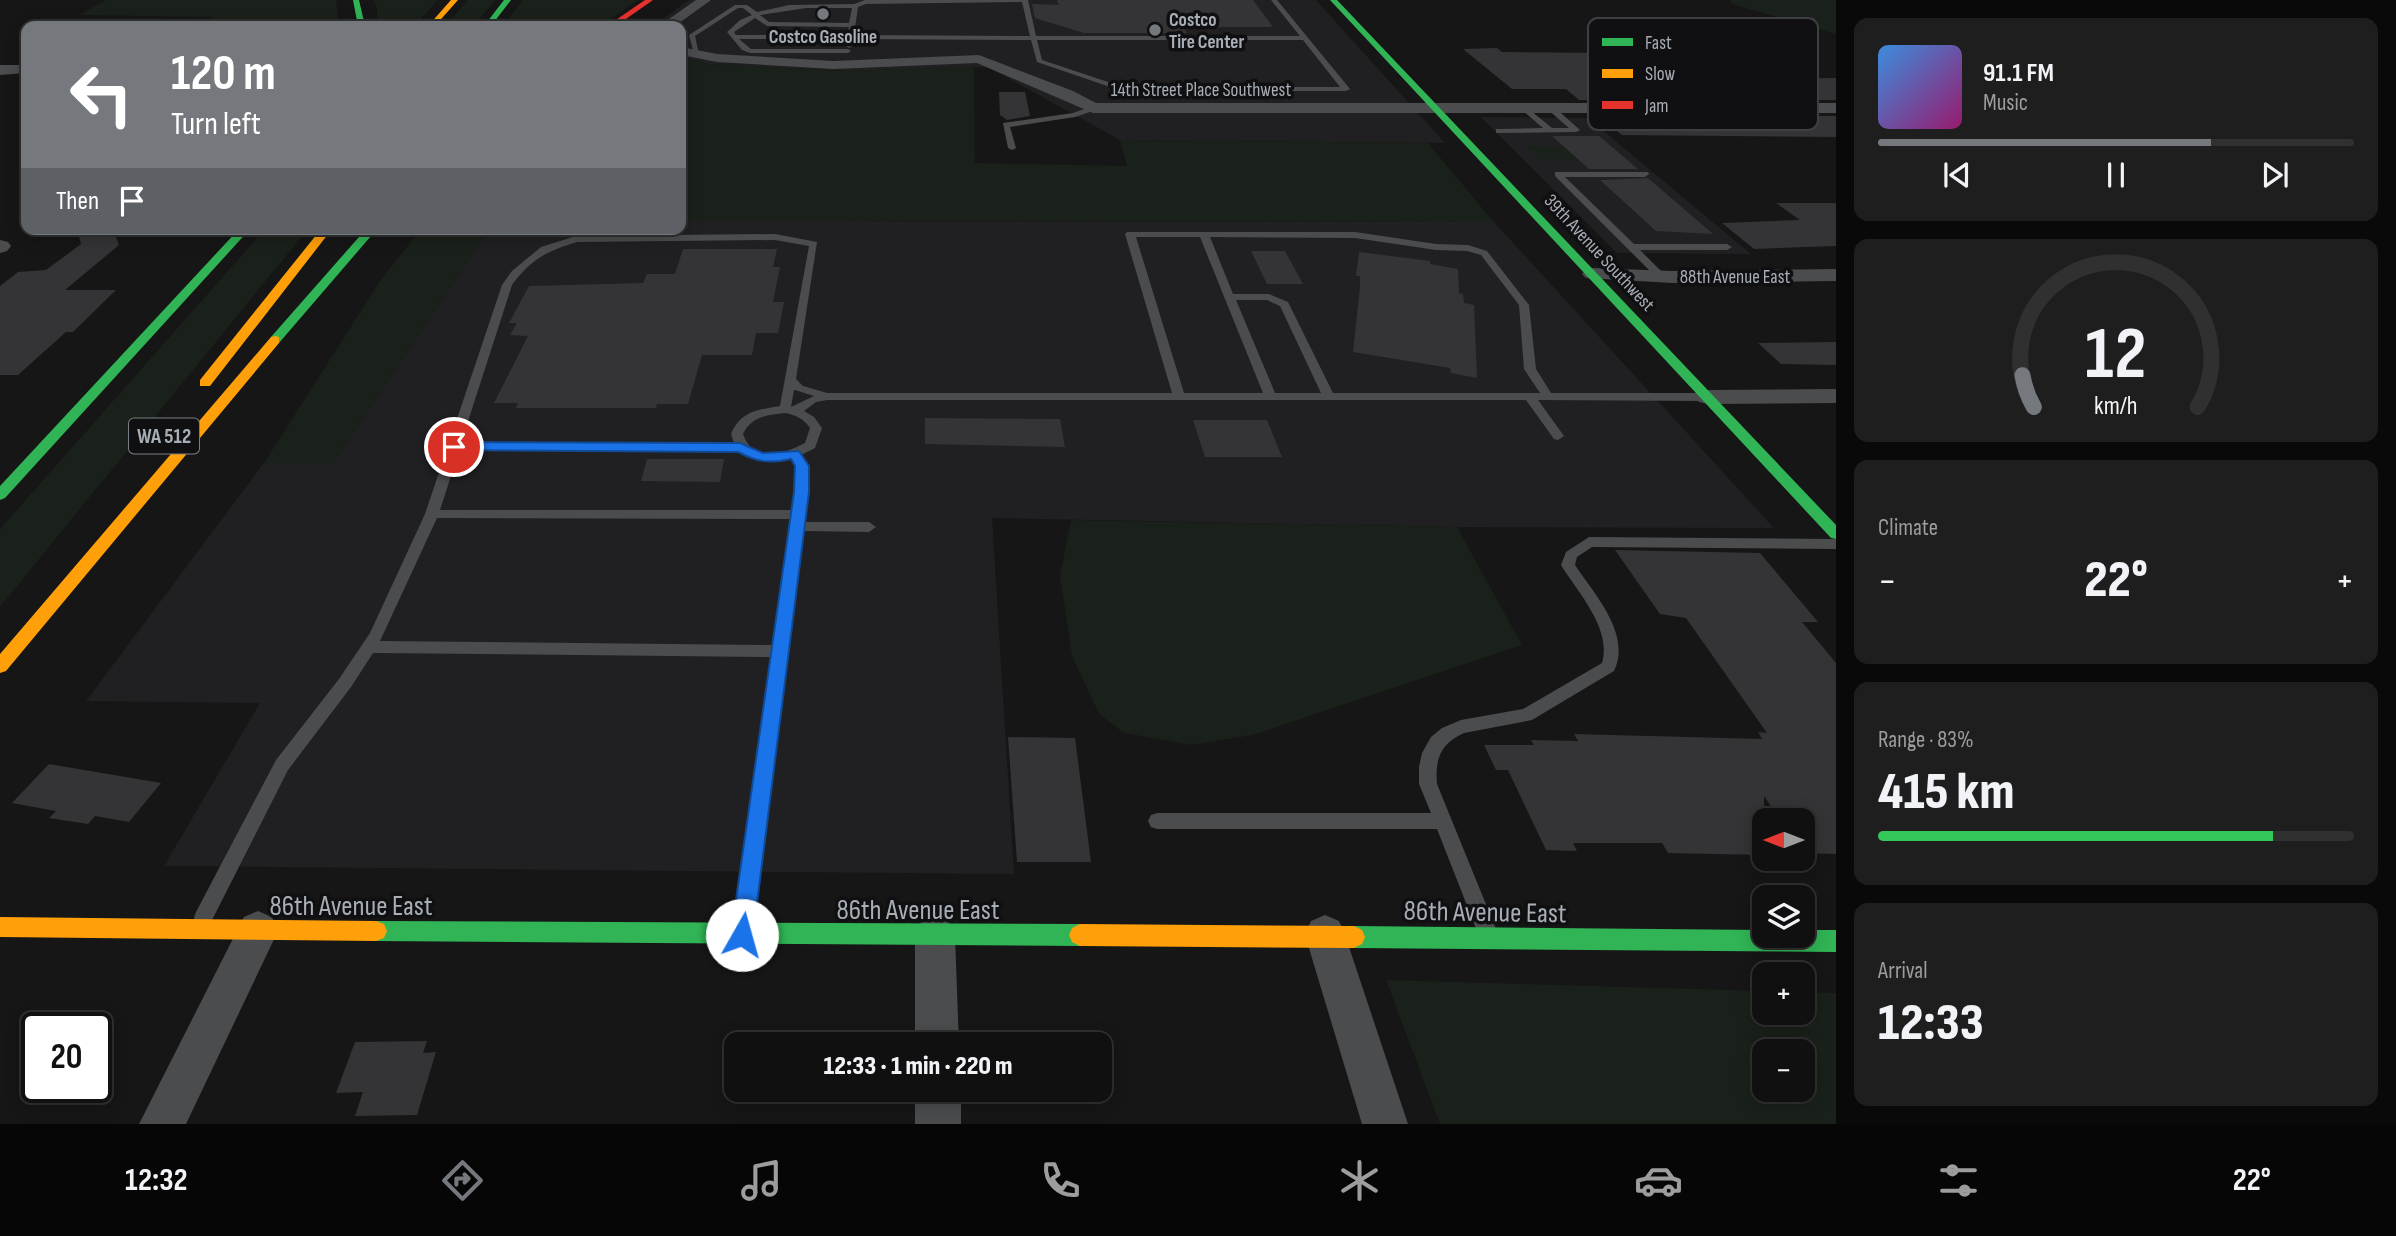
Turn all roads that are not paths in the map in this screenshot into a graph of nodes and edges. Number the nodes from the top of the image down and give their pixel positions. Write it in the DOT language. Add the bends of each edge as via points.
graph roads {
  1 [pos="356,0"];
  2 [pos="454,0"];
  3 [pos="508,0"];
  4 [pos="650,0"];
  5 [pos="705,0"];
  6 [pos="990,0"];
  7 [pos="1025,0"];
  8 [pos="1274,0"];
  9 [pos="1333,0"];
  10 [pos="753,15"];
  11 [pos="854,15"];
  12 [pos="361,21"];
  13 [pos="435,21"];
  14 [pos="491,21"];
  15 [pos="618,21"];
  16 [pos="674,21"];
  17 [pos="733,37"];
  18 [pos="850,37"];
  19 [pos="1034,37"];
  20 [pos="1304,38"];
  21 [pos="689,52"];
  22 [pos="847,58"];
  23 [pos="0,69"];
  24 [pos="21,69"];
  25 [pos="1257,89"];
  26 [pos="1093,108"];
  27 [pos="1269,108"];
  28 [pos="1438,108"];
  29 [pos="1525,108"];
  30 [pos="1550,108"];
  31 [pos="1588,108"];
  32 [pos="1818,108"];
  33 [pos="1836,108"];
  34 [pos="1550,130"];
  35 [pos="1499,131"];
  36 [pos="1012,148"];
  37 [pos="1645,174"];
  38 [pos="221,235"];
  39 [pos="239,235"];
  40 [pos="322,235"];
  41 [pos="367,235"];
  42 [pos="1205,235"];
  43 [pos="1632,247"];
  44 [pos="1727,247"];
  45 [pos="1593,274"];
  46 [pos="1836,275"];
  47 [pos="1662,277"];
  48 [pos="1230,297"];
  49 [pos="790,379"];
  50 [pos="198,393"];
  51 [pos="827,396"];
  52 [pos="1179,396"];
  53 [pos="1270,396"];
  54 [pos="1836,396"];
  55 [pos="1329,397"];
  56 [pos="1530,397"];
  57 [pos="1548,397"];
  58 [pos="1707,397"];
  59 [pos="790,410"];
  60 [pos="1558,436"];
  61 [pos="454,447"];
  62 [pos="740,447"];
  63 [pos="794,454"];
  64 [pos="0,494"];
  65 [pos="432,514"];
  66 [pos="797,521"];
  67 [pos="869,527"];
  68 [pos="1836,534"];
  69 [pos="1836,544"];
  70 [pos="34,600"];
  71 [pos="0,643"];
  72 [pos="369,647"];
  73 [pos="780,651"];
  74 [pos="0,666"];
  75 [pos="1157,821"];
  76 [pos="1443,821"];
  77 [pos="0,927"];
  78 [pos="196,930"];
  79 [pos="258,931"];
  80 [pos="742,935"];
  81 [pos="1325,935"];
  82 [pos="935,936"];
  83 [pos="1489,937"];
  84 [pos="1836,941"];
  85 [pos="937,1032"];
  86 [pos="937,1102"];
  87 [pos="162,1124"];
  88 [pos="938,1124"];
  89 [pos="1385,1124"];
  1 -- 12 [label="main road"];
  2 -- 13 [label="main road"];
  3 -- 14 [label="main road"];
  4 -- 15 [label="main road"];
  5 -- 16 [label="street"];
  6 -- 7 [label="lane"];
  6 -- 11 [label="lane" via="873,1"];
  7 -- 19 [label="lane"];
  8 -- 20 [label="lane"];
  9 -- 28 [label="main road, 39th Avenue Southwest"];
  10 -- 11 [label="lane"];
  10 -- 11 [label="lane" via="767,24"];
  10 -- 17 [label="lane" via="730,32"];
  10 -- 21 [label="lane" via="745,6 737,6 694,32"];
  11 -- 18 [label="lane"];
  17 -- 18 [label="lane"];
  17 -- 22 [label="lane" via="750,51"];
  18 -- 19 [label="lane"];
  18 -- 22 [label="lane"];
  19 -- 20 [label="lane"];
  19 -- 25 [label="lane" via="1040,61 1122,89"];
  20 -- 25 [label="lane" via="1346,89"];
  21 -- 22 [label="street, 14th Street Place Southwest" via="728,59"];
  22 -- 26 [label="street, 14th Street Place Southwest" via="979,60"];
  23 -- 24 [label="street"];
  25 -- 27 [label="lane"];
  26 -- 27 [label="street, 14th Street Place Southwest"];
  26 -- 36 [label="lane" via="1006,125"];
  27 -- 28 [label="street, 14th Street Place Southwest"];
  28 -- 29 [label="street, 14th Street Place Southwest"];
  28 -- 45 [label="main road, 39th Avenue Southwest"];
  29 -- 30 [label="street, 14th Street Place Southwest"];
  29 -- 34 [label="lane"];
  30 -- 31 [label="street, 14th Street Place Southwest"];
  30 -- 34 [label="lane" via="1576,130"];
  32 -- 33 [label="street, 14th Street Place Southwest"];
  34 -- 35 [label="lane"];
  37 -- 43 [label="lane" via="1558,174"];
  38 -- 64 [label="main road"];
  39 -- 64 [label="main road"];
  40 -- 50 [label="main road, WA 512"];
  41 -- 74 [label="main road"];
  42 -- 48 [label="lane"];
  42 -- 52 [label="lane" via="1130,234"];
  42 -- 57 [label="lane" via="1355,235 1483,253 1524,305 1530,369"];
  43 -- 44 [label="lane"];
  43 -- 47 [label="lane"];
  45 -- 47 [label="street, 88th Avenue East"];
  45 -- 58 [label="main road, 39th Avenue Southwest"];
  46 -- 47 [label="street, 88th Avenue East"];
  48 -- 53 [label="lane"];
  48 -- 55 [label="lane" via="1269,297 1284,304"];
  49 -- 51 [label="lane" via="799,388"];
  49 -- 59 [label="lane"];
  49 -- 61 [label="lane" via="814,244 775,237 576,239 544,249 507,285"];
  51 -- 52 [label="lane"];
  51 -- 59 [label="lane"];
  52 -- 53 [label="lane"];
  53 -- 55 [label="lane"];
  54 -- 58 [label="street"];
  55 -- 56 [label="lane"];
  56 -- 57 [label="lane"];
  56 -- 60 [label="lane"];
  57 -- 58 [label="lane"];
  58 -- 68 [label="main road, 39th Avenue Southwest"];
  59 -- 62 [label="lane" via="771,410 748,418 736,432"];
  59 -- 63 [label="lane" via="805,415 816,428 810,445"];
  61 -- 62 [label="lane"];
  61 -- 65 [label="lane"];
  62 -- 63 [label="lane" via="761,458"];
  63 -- 66 [label="lane" via="802,466"];
  65 -- 66 [label="lane"];
  65 -- 72 [label="lane"];
  66 -- 67 [label="lane"];
  66 -- 73 [label="lane"];
  69 -- 76 [label="lane" via="1589,542 1578,547 1568,565 1609,631 1614,659 1609,667 1526,715 1461,727 1437,742 1426,767"];
  70 -- 71 [label="main road"];
  72 -- 73 [label="lane"];
  72 -- 78 [label="lane" via="282,765"];
  73 -- 80 [label="lane"];
  75 -- 76 [label="lane"];
  76 -- 83 [label="lane"];
  77 -- 78 [label="main road, 86th Avenue East"];
  78 -- 79 [label="main road, 86th Avenue East"];
  79 -- 80 [label="main road, 86th Avenue East"];
  79 -- 87 [label="street"];
  80 -- 82 [label="main road, 86th Avenue East"];
  81 -- 82 [label="main road, 86th Avenue East"];
  81 -- 83 [label="main road, 86th Avenue East"];
  81 -- 89 [label="street"];
  82 -- 85 [label="street"];
  83 -- 84 [label="main road, 86th Avenue East"];
  86 -- 88 [label="street"];
}
